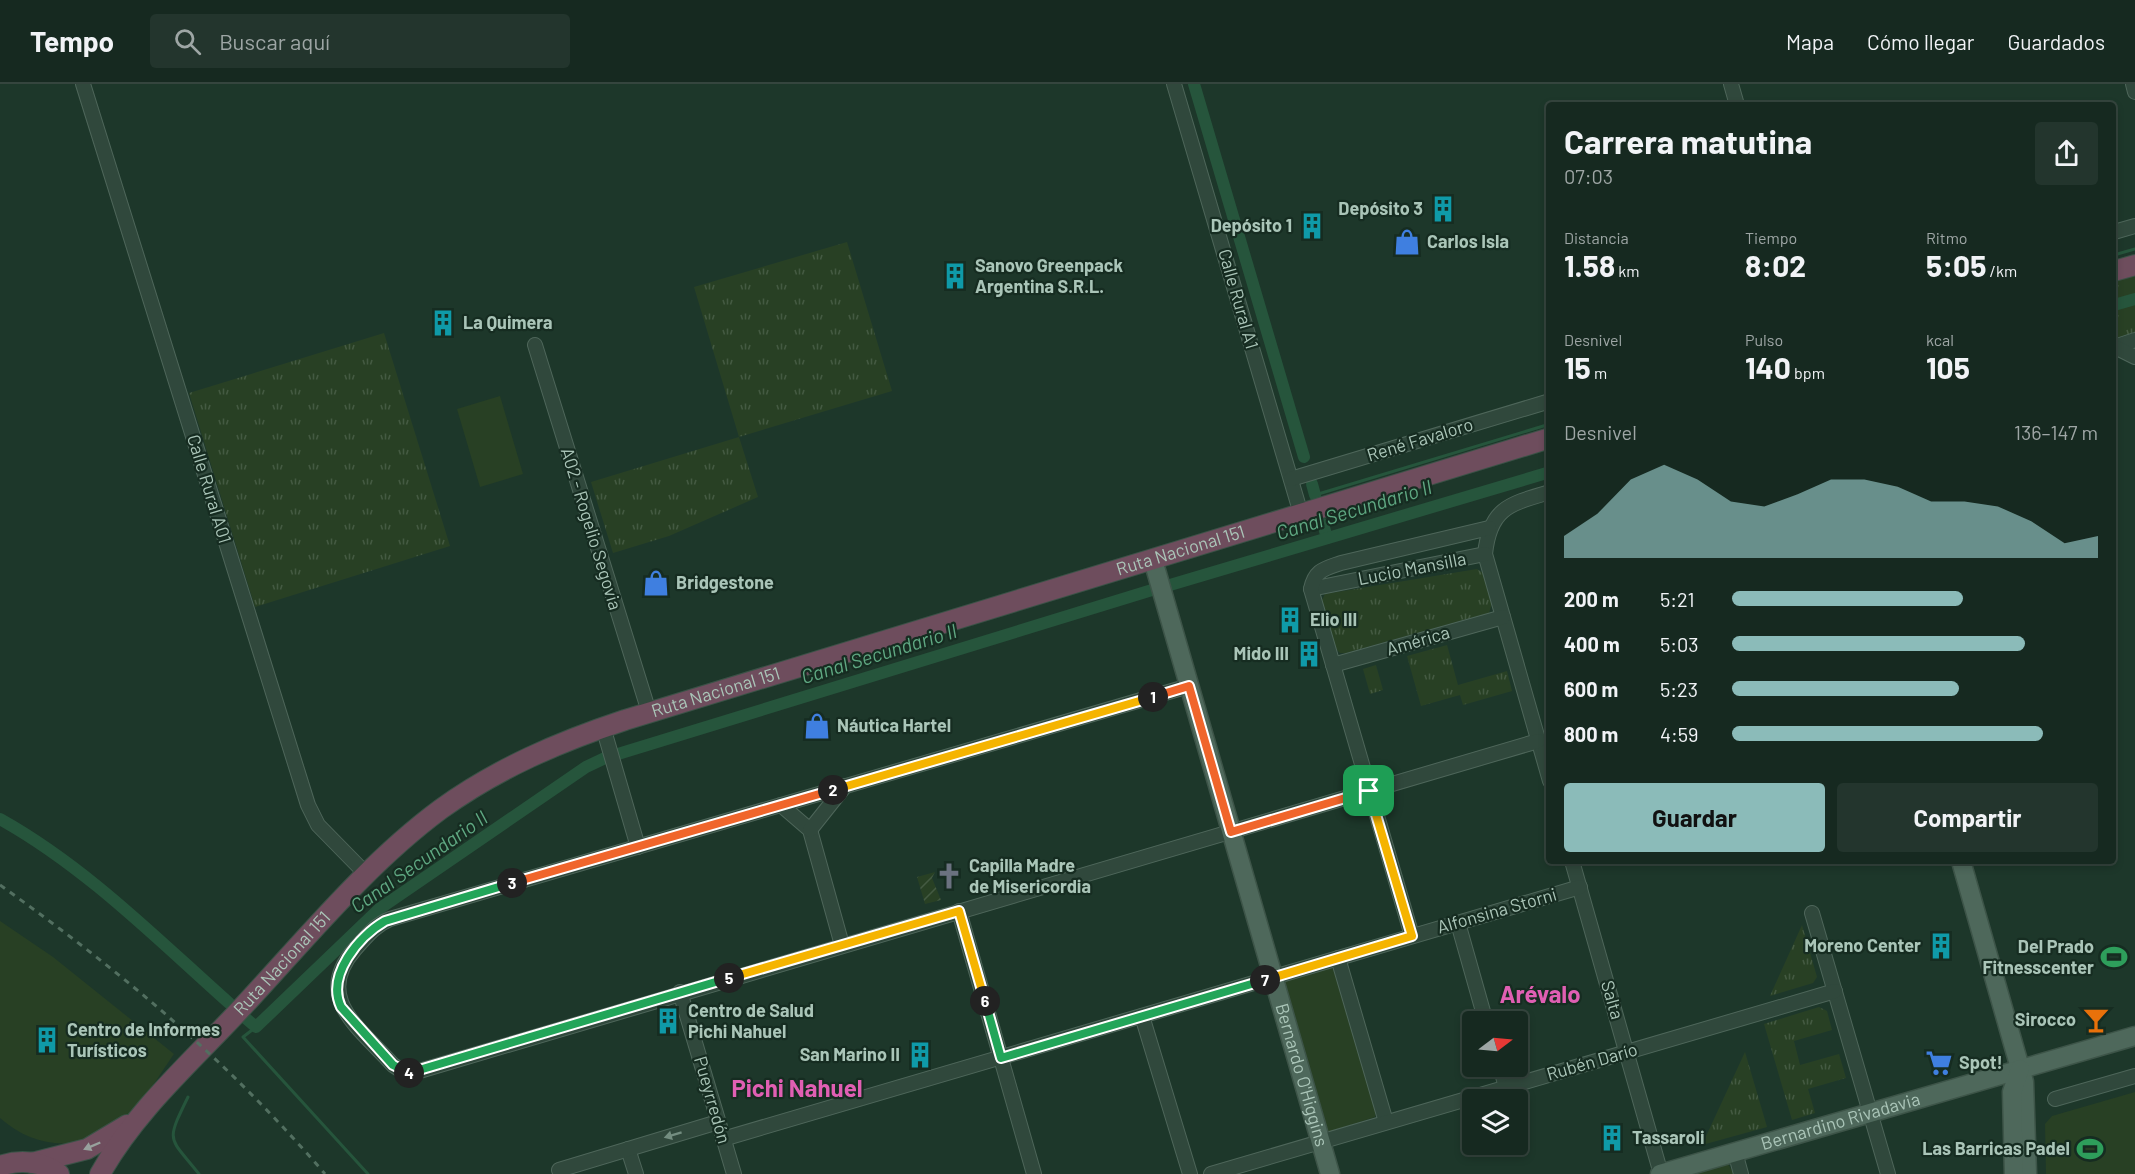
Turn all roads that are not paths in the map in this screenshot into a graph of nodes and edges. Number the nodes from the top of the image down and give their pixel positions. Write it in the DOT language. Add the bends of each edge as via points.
graph roads {
  1 [pos="83,84"];
  2 [pos="1174,84"];
  3 [pos="1731,84"];
  4 [pos="2133,84"];
  5 [pos="2135,92"];
  6 [pos="1736,102"];
  7 [pos="2135,226"];
  8 [pos="2116,231"];
  9 [pos="2135,340"];
  10 [pos="535,345"];
  11 [pos="2116,346"];
  12 [pos="2116,348"];
  13 [pos="2135,357"];
  14 [pos="1546,402"];
  15 [pos="1546,441"];
  16 [pos="1291,479"];
  17 [pos="1546,493"];
  18 [pos="1301,514"];
  19 [pos="1489,528"];
  20 [pos="1485,554"];
  21 [pos="1153,560"];
  22 [pos="1311,589"];
  23 [pos="1503,617"];
  24 [pos="1333,664"];
  25 [pos="1189,686"];
  26 [pos="649,712"];
  27 [pos="603,727"];
  28 [pos="1538,741"];
  29 [pos="1546,768"];
  30 [pos="845,786"];
  31 [pos="1369,791"];
  32 [pos="781,805"];
  33 [pos="810,830"];
  34 [pos="1231,832"];
  35 [pos="638,847"];
  36 [pos="1573,864"];
  37 [pos="1962,864"];
  38 [pos="367,875"];
  39 [pos="1580,887"];
  40 [pos="959,911"];
  41 [pos="1812,914"];
  42 [pos="1458,923"];
  43 [pos="1412,936"];
  44 [pos="842,945"];
  45 [pos="1338,958"];
  46 [pos="1273,977"];
  47 [pos="1835,991"];
  48 [pos="680,992"];
  49 [pos="1483,1011"];
  50 [pos="1142,1016"];
  51 [pos="2135,1036"];
  52 [pos="1626,1052"];
  53 [pos="1001,1058"];
  54 [pos="2020,1069"];
  55 [pos="2135,1076"];
  56 [pos="1503,1077"];
  57 [pos="1506,1088"];
  58 [pos="2055,1099"];
  59 [pos="1871,1113"];
  60 [pos="141,1114"];
  61 [pos="718,1122"];
  62 [pos="1386,1122"];
  63 [pos="723,1139"];
  64 [pos="1321,1142"];
  65 [pos="628,1149"];
  66 [pos="0,1151"];
  67 [pos="1735,1152"];
  68 [pos="29,1162"];
  69 [pos="0,1166"];
  70 [pos="559,1170"];
  71 [pos="59,1174"];
  72 [pos="100,1174"];
  73 [pos="636,1174"];
  74 [pos="734,1174"];
  75 [pos="1034,1174"];
  76 [pos="1190,1174"];
  77 [pos="1212,1174"];
  78 [pos="1330,1174"];
  79 [pos="1660,1174"];
  80 [pos="1742,1174"];
  81 [pos="1888,1174"];
  82 [pos="2014,1174"];
  83 [pos="2027,1174"];
  1 -- 38 [label="street, Calle Rural A01" via="308,805 318,825"];
  2 -- 16 [label="street, Calle Rural A1"];
  3 -- 6 [label="street"];
  4 -- 5 [label="street"];
  7 -- 8 [label="street"];
  9 -- 11 [label="street"];
  10 -- 26 [label="street, A02 - Rogelio Segovia"];
  12 -- 13 [label="street"];
  14 -- 16 [label="street, René Favaloro"];
  15 -- 18 [label="highway, Ruta Nacional 151"];
  16 -- 18 [label="street, Calle Rural A1"];
  17 -- 19 [label="street" via="1506,507"];
  18 -- 21 [label="highway, Ruta Nacional 151"];
  19 -- 20 [label="street, Lucio Mansilla"];
  19 -- 22 [label="street" via="1330,566 1315,575"];
  20 -- 22 [label="street, Lucio Mansilla"];
  20 -- 23 [label="street"];
  21 -- 25 [label="main road, Bernardo O'Higgins"];
  21 -- 26 [label="highway, Ruta Nacional 151"];
  22 -- 24 [label="street"];
  23 -- 24 [label="street, América"];
  23 -- 28 [label="street"];
  24 -- 31 [label="street"];
  25 -- 30 [label="street"];
  25 -- 34 [label="main road, Bernardo O'Higgins"];
  26 -- 27 [label="highway, Ruta Nacional 151"];
  27 -- 35 [label="street"];
  27 -- 38 [label="highway, Ruta Nacional 151" via="539,752 482,782 423,823"];
  28 -- 29 [label="street"];
  28 -- 31 [label="street"];
  30 -- 32 [label="street"];
  30 -- 33 [label="street"];
  31 -- 34 [label="street"];
  31 -- 43 [label="street"];
  32 -- 33 [label="street"];
  32 -- 35 [label="street"];
  33 -- 44 [label="street"];
  34 -- 40 [label="street"];
  34 -- 46 [label="main road, Bernardo O'Higgins"];
  35 -- 48 [label="street" via="385,921 346,960 339,978 338,997 341,1007 393,1065 409,1073"];
  36 -- 39 [label="street, Salta"];
  37 -- 54 [label="main road"];
  38 -- 60 [label="highway, Ruta Nacional 151"];
  39 -- 42 [label="street, Alfonsina Storni"];
  39 -- 52 [label="street, Salta"];
  40 -- 44 [label="street"];
  40 -- 53 [label="street"];
  41 -- 47 [label="street"];
  42 -- 43 [label="street, Alfonsina Storni"];
  42 -- 49 [label="street"];
  43 -- 45 [label="street, Alfonsina Storni"];
  44 -- 48 [label="street"];
  45 -- 46 [label="street, Alfonsina Storni"];
  45 -- 62 [label="street"];
  46 -- 50 [label="street, Alfonsina Storni"];
  46 -- 64 [label="main road, Bernardo O'Higgins"];
  47 -- 52 [label="street, Rubén Darío"];
  47 -- 59 [label="street"];
  48 -- 61 [label="street, Pueyrredón"];
  50 -- 53 [label="street, Alfonsina Storni"];
  50 -- 76 [label="street"];
  51 -- 54 [label="main road, Bernardino Rivadavia"];
  52 -- 57 [label="street, Rubén Darío"];
  52 -- 79 [label="street, Salta"];
  53 -- 63 [label="street, Alfonsina Storni"];
  53 -- 75 [label="street"];
  54 -- 59 [label="main road, Bernardino Rivadavia"];
  54 -- 82 [label="main road" via="2012,1092"];
  54 -- 83 [label="main road" via="2025,1092"];
  55 -- 58 [label="street"];
  56 -- 57 [label="street"];
  57 -- 62 [label="street, Rubén Darío"];
  59 -- 67 [label="main road, Bernardino Rivadavia"];
  59 -- 81 [label="street"];
  60 -- 68 [label="highway, Ruta Nacional 151, one-way" via="98,1144 69,1155"];
  60 -- 72 [label="highway, Ruta Nacional 151"];
  61 -- 63 [label="street, Pueyrredón"];
  61 -- 65 [label="street, one-way"];
  62 -- 64 [label="street, Rubén Darío"];
  63 -- 74 [label="street, Pueyrredón"];
  64 -- 77 [label="street, Rubén Darío"];
  64 -- 78 [label="main road, Bernardo O'Higgins"];
  65 -- 70 [label="street"];
  65 -- 73 [label="street"];
  66 -- 68 [label="highway"];
  67 -- 79 [label="main road, Bernardino Rivadavia"];
  67 -- 80 [label="street"];
  68 -- 69 [label="highway, Ruta Nacional 151"];
  68 -- 71 [label="highway"];
}
